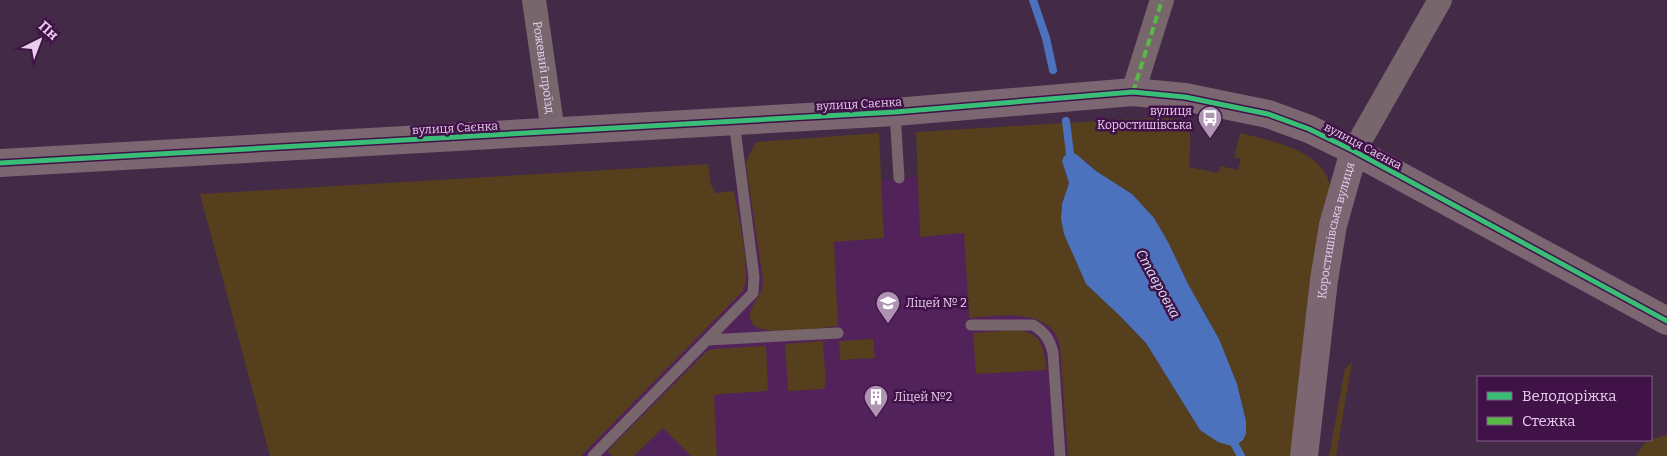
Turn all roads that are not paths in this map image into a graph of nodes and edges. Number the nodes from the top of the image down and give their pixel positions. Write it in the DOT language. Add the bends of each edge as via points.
graph roads {
  1 [pos="534,0"];
  2 [pos="1162,0"];
  3 [pos="1440,0"];
  4 [pos="1133,92"];
  5 [pos="895,112"];
  6 [pos="734,121"];
  7 [pos="553,132"];
  8 [pos="1354,151"];
  9 [pos="0,163"];
  10 [pos="899,178"];
  11 [pos="1667,321"];
  12 [pos="971,325"];
  13 [pos="838,333"];
  14 [pos="707,340"];
  15 [pos="593,456"];
  16 [pos="1060,456"];
  17 [pos="1304,456"];
  1 -- 7 [label="street, Рожевий проїзд"];
  2 -- 4 [label="street"];
  3 -- 8 [label="street, Коростишівська вулиця"];
  4 -- 5 [label="street, вулиця Саєнка"];
  4 -- 8 [label="street, вулиця Саєнка" via="1185,97 1268,114"];
  5 -- 6 [label="street, вулиця Саєнка"];
  5 -- 10 [label="lane"];
  6 -- 7 [label="street, вулиця Саєнка"];
  6 -- 14 [label="lane" via="754,286 748,299"];
  7 -- 9 [label="street, вулиця Саєнка"];
  8 -- 11 [label="street, вулиця Саєнка"];
  8 -- 17 [label="street, Коростишівська вулиця" via="1333,225"];
  12 -- 16 [label="lane" via="1033,325 1042,330 1050,341"];
  13 -- 14 [label="lane"];
  14 -- 15 [label="lane"];
}
